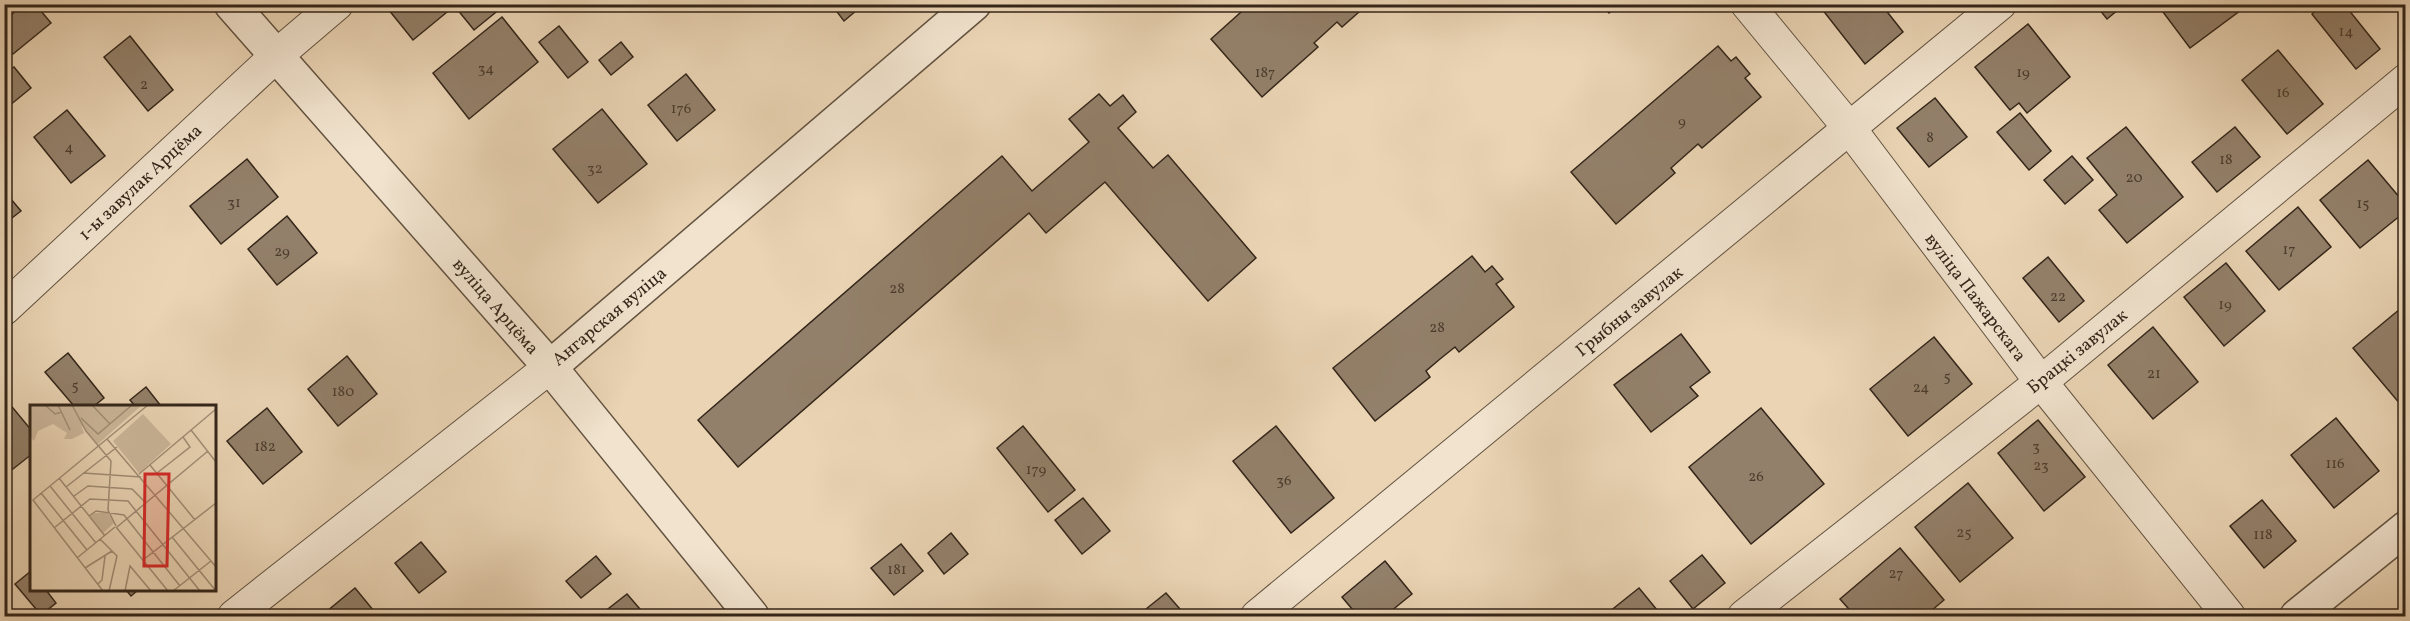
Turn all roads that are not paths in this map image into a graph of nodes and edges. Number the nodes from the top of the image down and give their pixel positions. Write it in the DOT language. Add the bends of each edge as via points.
graph roads {
  1 [pos="231,4"];
  2 [pos="337,4"];
  3 [pos="974,4"];
  4 [pos="1747,4"];
  5 [pos="2000,4"];
  6 [pos="276,56"];
  7 [pos="2406,80"];
  8 [pos="1850,129"];
  9 [pos="4,309"];
  10 [pos="550,367"];
  11 [pos="2041,382"];
  12 [pos="2406,528"];
  13 [pos="744,614"];
  14 [pos="234,616"];
  15 [pos="1257,616"];
  16 [pos="1744,616"];
  17 [pos="2229,616"];
  18 [pos="2297,616"];
  1 -- 6 [label="street, вуліца Арцёма"];
  2 -- 6 [label="street, 1-ы завулак Арцёма"];
  3 -- 10 [label="street, Ангарская вуліца"];
  4 -- 8 [label="street, вуліца Пажарскага"];
  5 -- 8 [label="street, Грыбны завулак"];
  6 -- 9 [label="street, 1-ы завулак Арцёма"];
  6 -- 10 [label="street, вуліца Арцёма"];
  7 -- 11 [label="street, Брацкі завулак"];
  8 -- 11 [label="street, вуліца Пажарскага"];
  8 -- 15 [label="street, Грыбны завулак"];
  10 -- 13 [label="street, вуліца Арцёма"];
  10 -- 14 [label="street, Ангарская вуліца"];
  11 -- 16 [label="street, Брацкі завулак"];
  11 -- 17 [label="street, вуліца Пажарскага"];
  12 -- 18 [label="street"];
}
